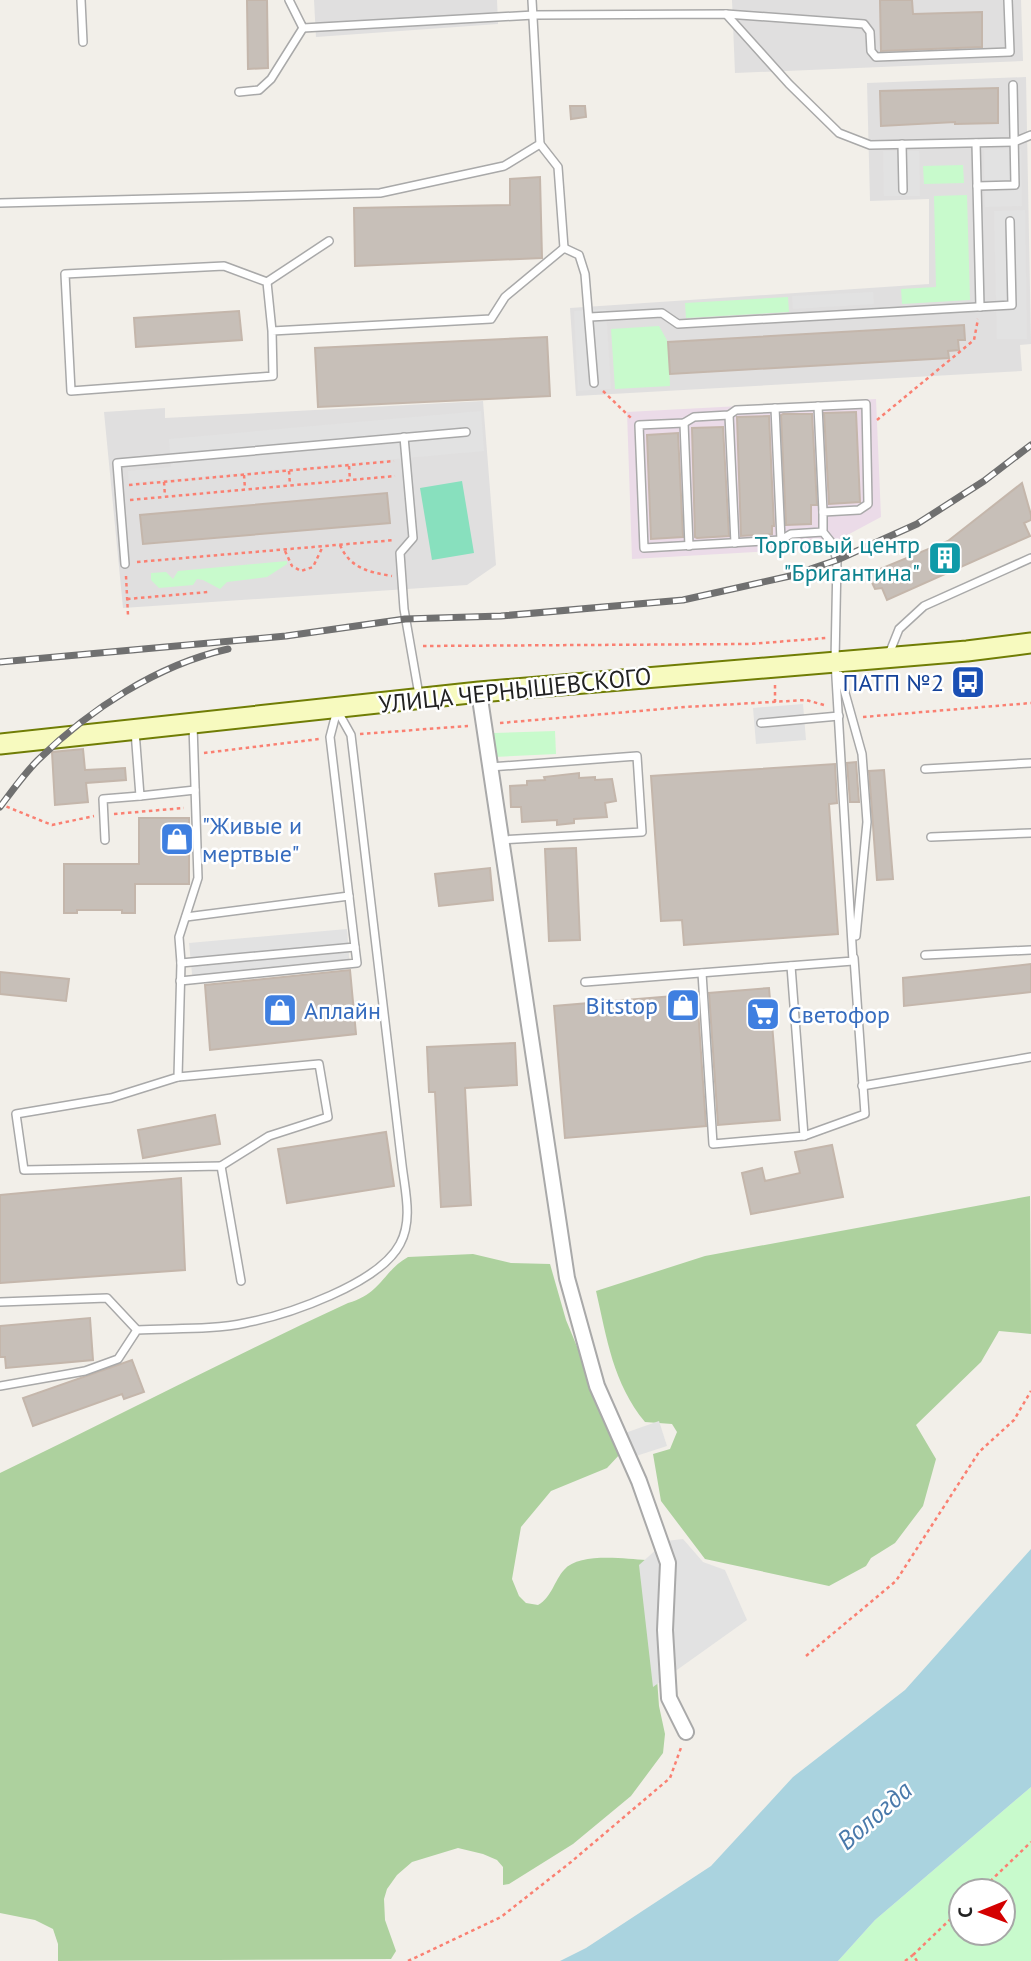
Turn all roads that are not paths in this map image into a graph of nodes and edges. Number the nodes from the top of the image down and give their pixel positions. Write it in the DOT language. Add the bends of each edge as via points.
graph roads {
  1 [pos="81,0"];
  2 [pos="289,0"];
  3 [pos="532,0"];
  4 [pos="1008,0"];
  5 [pos="534,15"];
  6 [pos="726,15"];
  7 [pos="303,28"];
  8 [pos="83,42"];
  9 [pos="1013,85"];
  10 [pos="239,92"];
  11 [pos="1031,135"];
  12 [pos="1014,142"];
  13 [pos="976,143"];
  14 [pos="540,144"];
  15 [pos="902,144"];
  16 [pos="977,186"];
  17 [pos="903,190"];
  18 [pos="0,203"];
  19 [pos="1010,221"];
  20 [pos="329,241"];
  21 [pos="564,248"];
  22 [pos="267,282"];
  23 [pos="980,307"];
  24 [pos="590,317"];
  25 [pos="272,331"];
  26 [pos="594,383"];
  27 [pos="818,406"];
  28 [pos="775,408"];
  29 [pos="729,415"];
  30 [pos="684,423"];
  31 [pos="466,432"];
  32 [pos="404,437"];
  33 [pos="823,512"];
  34 [pos="823,532"];
  35 [pos="781,540"];
  36 [pos="735,543"];
  37 [pos="689,545"];
  38 [pos="1031,558"];
  39 [pos="125,564"];
  40 [pos="1031,643"];
  41 [pos="887,657"];
  42 [pos="835,661"];
  43 [pos="479,692"];
  44 [pos="420,699"];
  45 [pos="337,709"];
  46 [pos="839,713"];
  47 [pos="761,723"];
  48 [pos="193,724"];
  49 [pos="135,730"];
  50 [pos="0,744"];
  51 [pos="1031,763"];
  52 [pos="490,767"];
  53 [pos="925,769"];
  54 [pos="195,790"];
  55 [pos="140,796"];
  56 [pos="1031,833"];
  57 [pos="931,837"];
  58 [pos="105,840"];
  59 [pos="500,840"];
  60 [pos="349,896"];
  61 [pos="186,917"];
  62 [pos="355,947"];
  63 [pos="1031,950"];
  64 [pos="925,955"];
  65 [pos="853,961"];
  66 [pos="181,963"];
  67 [pos="792,966"];
  68 [pos="702,973"];
  69 [pos="180,981"];
  70 [pos="585,982"];
  71 [pos="1031,1057"];
  72 [pos="177,1077"];
  73 [pos="862,1086"];
  74 [pos="804,1136"];
  75 [pos="221,1166"];
  76 [pos="241,1280"];
  77 [pos="0,1302"];
  78 [pos="137,1330"];
  79 [pos="0,1386"];
  80 [pos="686,1732"];
  1 -- 8 [label="lane"];
  2 -- 7 [label="lane"];
  3 -- 5 [label="lane"];
  4 -- 6 [label="lane" via="1010,52 876,57 864,24"];
  5 -- 6 [label="lane"];
  5 -- 7 [label="lane"];
  5 -- 14 [label="lane"];
  6 -- 15 [label="lane" via="839,133 870,145"];
  7 -- 10 [label="lane" via="271,79 259,90"];
  9 -- 12 [label="lane"];
  11 -- 12 [label="lane"];
  12 -- 13 [label="lane"];
  12 -- 16 [label="lane" via="1015,186"];
  13 -- 15 [label="lane"];
  13 -- 16 [label="lane"];
  14 -- 18 [label="lane" via="504,166 380,193"];
  14 -- 21 [label="lane" via="558,167"];
  15 -- 17 [label="lane"];
  16 -- 23 [label="lane"];
  19 -- 23 [label="lane" via="1012,305"];
  20 -- 22 [label="lane"];
  21 -- 24 [label="lane" via="579,255"];
  21 -- 25 [label="lane" via="505,298 491,318"];
  22 -- 25 [label="lane"];
  22 -- 25 [label="lane" via="224,266 65,274 71,391 273,376"];
  23 -- 24 [label="lane" via="678,324 662,313"];
  24 -- 26 [label="lane"];
  27 -- 28 [label="lane"];
  27 -- 33 [label="lane"];
  27 -- 33 [label="lane" via="866,404 868,504 859,510"];
  28 -- 29 [label="lane" via="736,410"];
  28 -- 35 [label="lane"];
  29 -- 30 [label="lane" via="694,417"];
  29 -- 36 [label="lane"];
  30 -- 37 [label="lane"];
  30 -- 37 [label="lane" via="639,425 644,548"];
  31 -- 32 [label="lane"];
  32 -- 39 [label="lane" via="117,463"];
  32 -- 44 [label="lane" via="413,538 400,552 404,609"];
  33 -- 34 [label="lane"];
  34 -- 35 [label="lane" via="791,534"];
  34 -- 42 [label="lane" via="837,560"];
  35 -- 36 [label="lane"];
  36 -- 37 [label="lane"];
  38 -- 41 [label="lane" via="925,606 900,629"];
  40 -- 41 [label="main road, УЛИЦА ЧЕРНЫШЕВСКОГО"];
  41 -- 42 [label="main road, УЛИЦА ЧЕРНЫШЕВСКОГО"];
  42 -- 43 [label="main road, УЛИЦА ЧЕРНЫШЕВСКОГО"];
  42 -- 46 [label="lane"];
  42 -- 65 [label="lane" via="862,754 867,822"];
  43 -- 44 [label="main road, УЛИЦА ЧЕРНЫШЕВСКОГО"];
  43 -- 52 [label="street"];
  44 -- 45 [label="main road, УЛИЦА ЧЕРНЫШЕВСКОГО"];
  45 -- 48 [label="main road, УЛИЦА ЧЕРНЫШЕВСКОГО"];
  45 -- 60 [label="lane" via="330,737"];
  45 -- 78 [label="lane" via="351,735 408,1222 400,1245 383,1264 315,1303 243,1324"];
  46 -- 47 [label="lane"];
  46 -- 65 [label="lane"];
  48 -- 49 [label="main road, УЛИЦА ЧЕРНЫШЕВСКОГО"];
  48 -- 54 [label="lane"];
  49 -- 50 [label="main road, УЛИЦА ЧЕРНЫШЕВСКОГО"];
  49 -- 55 [label="lane"];
  51 -- 53 [label="lane"];
  52 -- 59 [label="street"];
  52 -- 59 [label="lane" via="637,756 642,832"];
  54 -- 55 [label="lane"];
  54 -- 61 [label="lane" via="198,878"];
  55 -- 58 [label="lane" via="103,799"];
  56 -- 57 [label="lane"];
  59 -- 80 [label="street" via="567,1278 597,1386 639,1480 668,1563 665,1630 670,1698"];
  60 -- 61 [label="lane"];
  60 -- 62 [label="lane"];
  61 -- 66 [label="lane" via="179,937"];
  62 -- 66 [label="lane"];
  62 -- 69 [label="lane" via="357,963"];
  63 -- 64 [label="lane"];
  65 -- 67 [label="lane"];
  65 -- 73 [label="lane"];
  66 -- 69 [label="lane"];
  67 -- 68 [label="lane"];
  67 -- 74 [label="lane"];
  68 -- 70 [label="lane"];
  68 -- 74 [label="lane" via="713,1144"];
  69 -- 72 [label="lane"];
  71 -- 73 [label="lane"];
  72 -- 75 [label="lane" via="319,1064 328,1117 269,1136"];
  72 -- 75 [label="lane" via="111,1098 16,1114 24,1170"];
  73 -- 74 [label="lane" via="864,1114"];
  75 -- 76 [label="lane"];
  77 -- 78 [label="lane" via="107,1298"];
  78 -- 79 [label="lane" via="118,1359 85,1371"];
}
